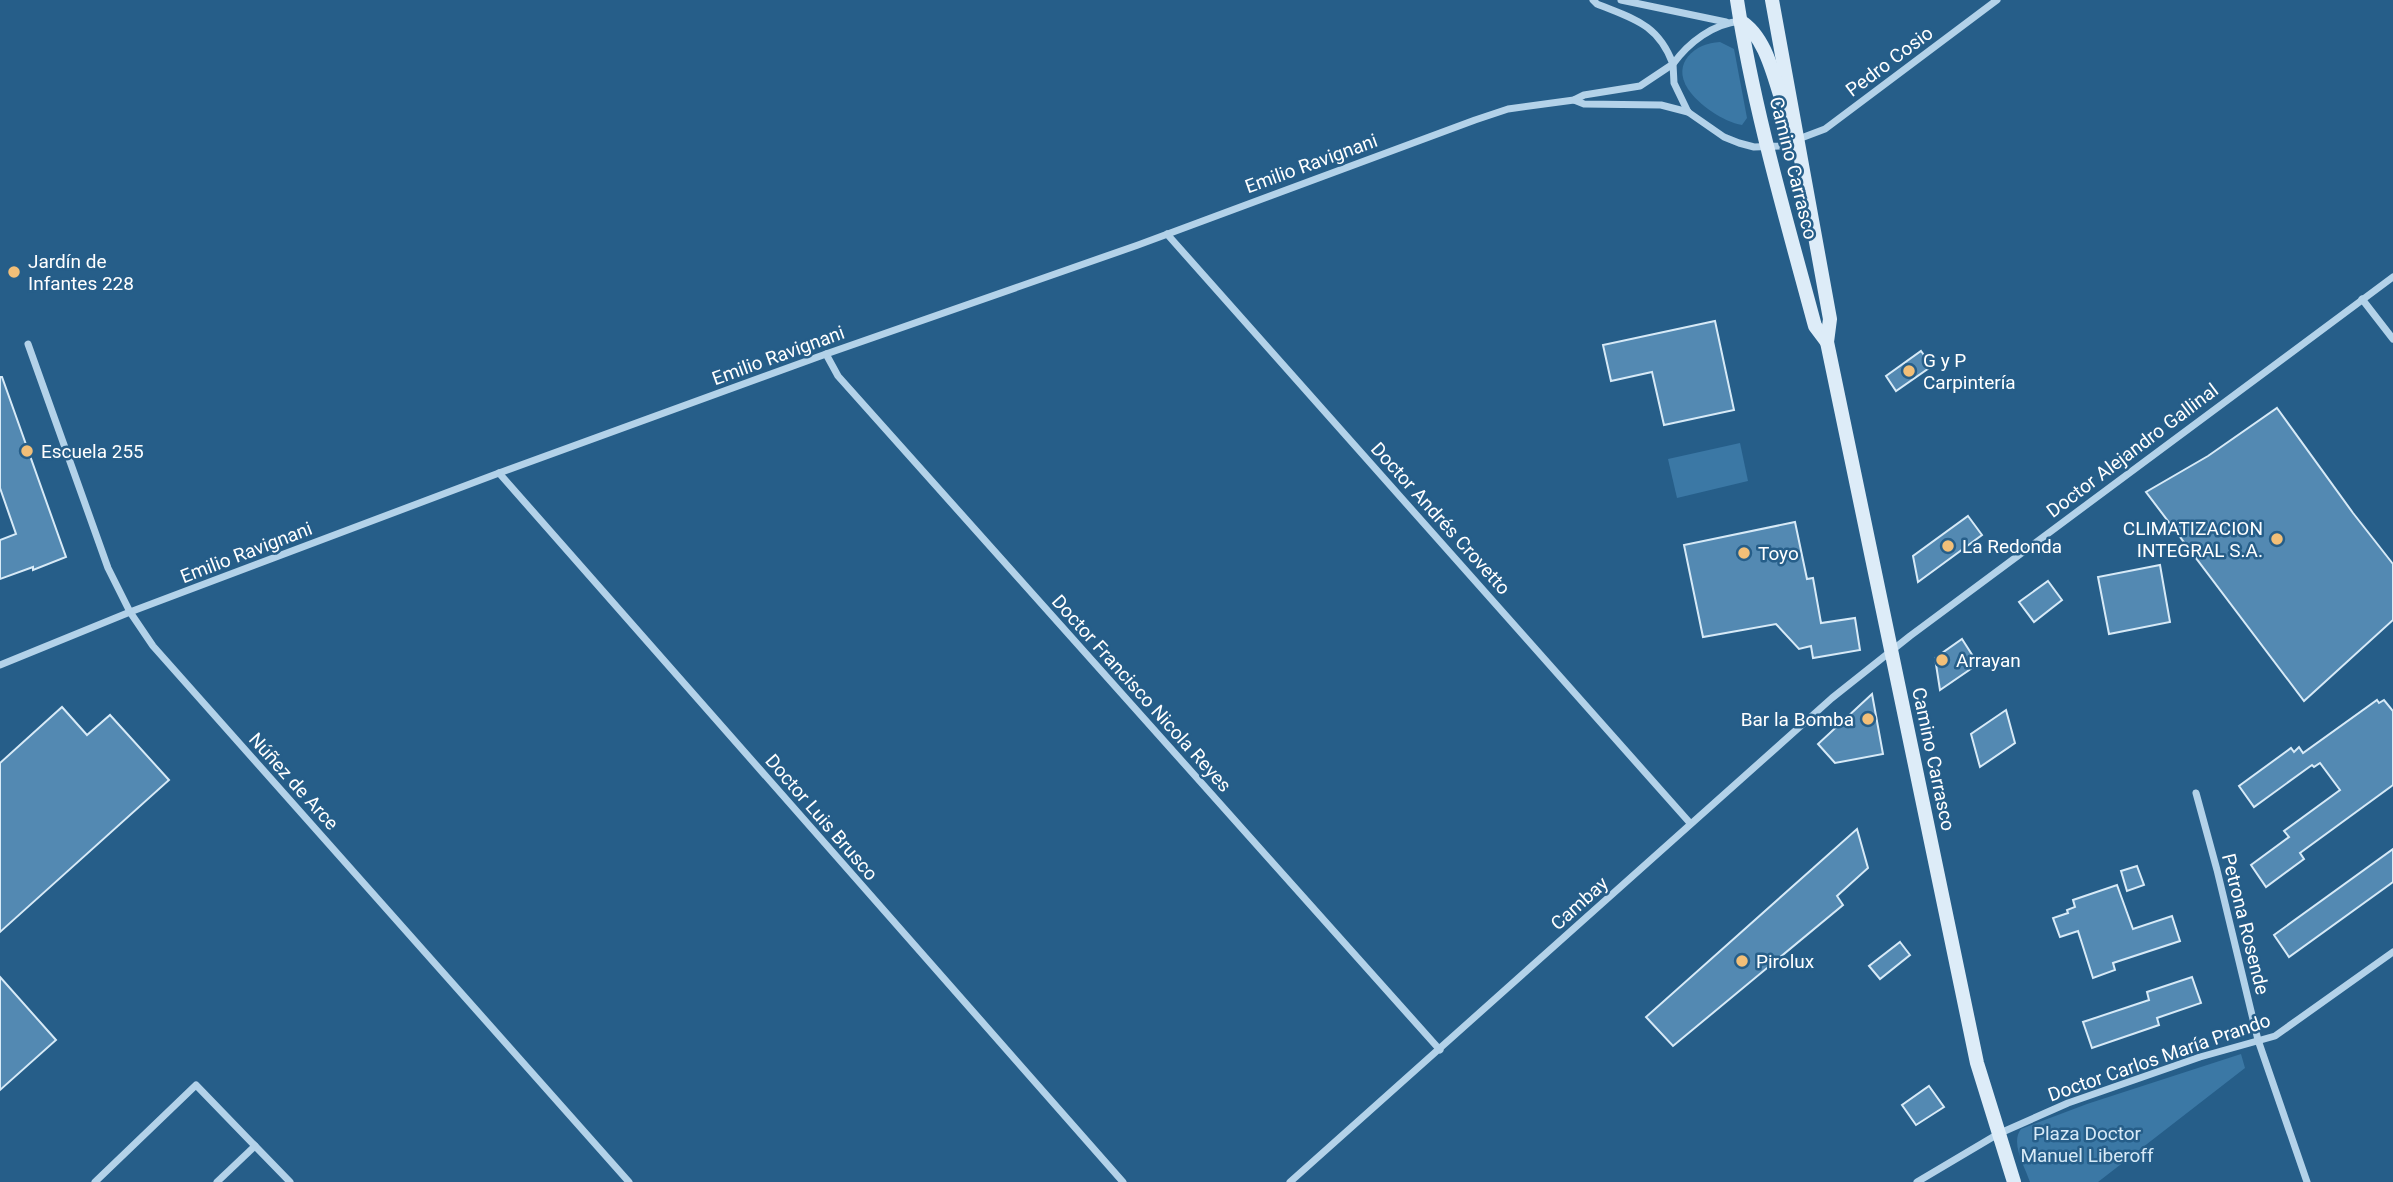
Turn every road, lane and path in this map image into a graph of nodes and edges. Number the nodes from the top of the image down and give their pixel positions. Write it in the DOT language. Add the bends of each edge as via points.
graph roads {
  1 [pos="1593,0"];
  2 [pos="1621,0"];
  3 [pos="1737,0"];
  4 [pos="1772,0"];
  5 [pos="1997,0"];
  6 [pos="1733,21"];
  7 [pos="1673,64"];
  8 [pos="1574,100"];
  9 [pos="1688,112"];
  10 [pos="1796,141"];
  11 [pos="1767,147"];
  12 [pos="1167,234"];
  13 [pos="2393,277"];
  14 [pos="2362,299"];
  15 [pos="2393,339"];
  16 [pos="1827,342"];
  17 [pos="28,344"];
  18 [pos="826,354"];
  19 [pos="499,472"];
  20 [pos="131,612"];
  21 [pos="1892,651"];
  22 [pos="0,665"];
  23 [pos="2196,793"];
  24 [pos="1690,823"];
  25 [pos="2393,951"];
  26 [pos="2258,1040"];
  27 [pos="1440,1050"];
  28 [pos="1997,1134"];
  29 [pos="255,1146"];
  30 [pos="95,1182"];
  31 [pos="217,1182"];
  32 [pos="290,1182"];
  33 [pos="629,1182"];
  34 [pos="1123,1182"];
  35 [pos="1290,1182"];
  36 [pos="1917,1182"];
  37 [pos="2014,1182"];
  38 [pos="2307,1182"];
  1 -- 7 [label="street" via="1647,26 1666,45"];
  2 -- 6 [label="street"];
  3 -- 6 [label="main road, Camino Carrasco"];
  4 -- 10 [label="main road, Camino Carrasco"];
  5 -- 10 [label="street, Pedro Cosio" via="1825,129"];
  6 -- 7 [label="street, Emilio Ravignani" via="1692,42"];
  6 -- 10 [label="main road" via="1750,26 1760,39"];
  6 -- 11 [label="main road, Camino Carrasco"];
  7 -- 8 [label="street, Emilio Ravignani" via="1640,86"];
  7 -- 9 [label="street" via="1674,83"];
  8 -- 9 [label="street, Emilio Ravignani" via="1661,105"];
  8 -- 12 [label="street, Emilio Ravignani" via="1486,116"];
  9 -- 11 [label="street, Emilio Ravignani" via="1724,137"];
  10 -- 11 [label="street, Emilio Ravignani"];
  10 -- 16 [label="main road, Camino Carrasco" via="1830,319"];
  11 -- 16 [label="main road, Camino Carrasco" via="1815,326"];
  12 -- 18 [label="street, Emilio Ravignani"];
  12 -- 24 [label="street, Doctor Andrés Crovetto"];
  13 -- 14 [label="street, Doctor Alejandro Gallinal"];
  14 -- 15 [label="street"];
  14 -- 21 [label="street, Doctor Alejandro Gallinal"];
  16 -- 21 [label="main road, Camino Carrasco"];
  17 -- 20 [label="street, Núñez de Arce" via="108,568"];
  18 -- 19 [label="street, Emilio Ravignani"];
  18 -- 27 [label="street, Doctor Francisco Nicola Reyes" via="838,376"];
  19 -- 20 [label="street, Emilio Ravignani"];
  19 -- 34 [label="street, Doctor Luis Brusco"];
  20 -- 22 [label="street, Emilio Ravignani"];
  20 -- 33 [label="street, Núñez de Arce" via="153,646"];
  21 -- 24 [label="street, Cambay"];
  21 -- 28 [label="main road, Camino Carrasco" via="1977,1063"];
  23 -- 26 [label="street, Petrona Rosende"];
  24 -- 27 [label="street, Cambay"];
  25 -- 26 [label="street, Doctor Carlos María Prando" via="2294,1024"];
  26 -- 28 [label="street, Doctor Carlos María Prando" via="2068,1103"];
  26 -- 38 [label="street, Petrona Rosende"];
  27 -- 35 [label="street, Cambay"];
  28 -- 36 [label="street, Doctor Carlos María Prando"];
  28 -- 37 [label="main road, Camino Carrasco"];
  29 -- 30 [label="street" via="196,1085"];
  29 -- 31 [label="street"];
  29 -- 32 [label="street"];
}
